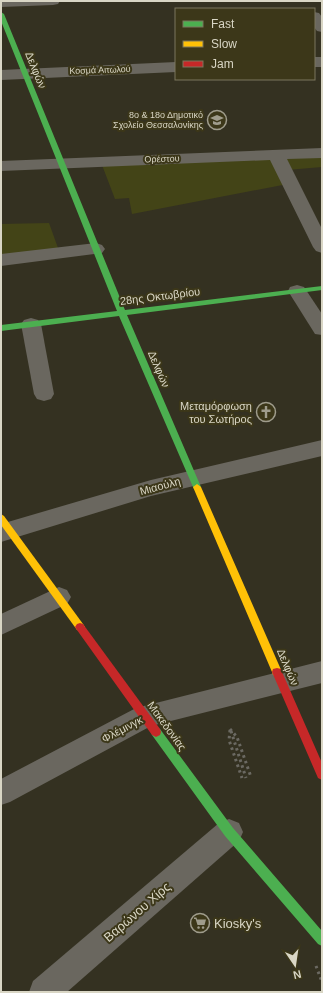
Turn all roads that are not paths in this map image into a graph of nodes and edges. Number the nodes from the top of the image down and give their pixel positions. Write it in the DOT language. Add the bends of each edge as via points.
graph roads {
  1 [pos="53,1"];
  2 [pos="1,3"];
  3 [pos="1,14"];
  4 [pos="315,18"];
  5 [pos="322,28"];
  6 [pos="175,68"];
  7 [pos="25,73"];
  8 [pos="1,75"];
  9 [pos="322,153"];
  10 [pos="276,154"];
  11 [pos="61,164"];
  12 [pos="1,166"];
  13 [pos="322,247"];
  14 [pos="96,249"];
  15 [pos="1,260"];
  16 [pos="322,288"];
  17 [pos="297,291"];
  18 [pos="122,313"];
  19 [pos="31,324"];
  20 [pos="1,328"];
  21 [pos="322,329"];
  22 [pos="44,394"];
  23 [pos="322,448"];
  24 [pos="193,478"];
  25 [pos="4,527"];
  26 [pos="59,597"];
  27 [pos="1,625"];
  28 [pos="322,672"];
  29 [pos="282,682"];
  30 [pos="145,716"];
  31 [pos="322,775"];
  32 [pos="1,792"];
  33 [pos="229,832"];
  34 [pos="322,940"];
  35 [pos="44,992"];
  1 -- 2 [label="street"];
  3 -- 7 [label="main road, Δελφών"];
  4 -- 5 [label="street"];
  6 -- 7 [label="street, Κοσμά Αιτωλού"];
  7 -- 8 [label="street, Κοσμά Αιτωλού"];
  7 -- 11 [label="main road, Δελφών"];
  9 -- 10 [label="street, Ορέστου"];
  10 -- 11 [label="street, Ορέστου"];
  10 -- 13 [label="street"];
  11 -- 12 [label="street, Ορέστου"];
  11 -- 14 [label="main road, Δελφών"];
  14 -- 15 [label="street"];
  14 -- 18 [label="main road, Δελφών"];
  16 -- 17 [label="main road, 28ης Οκτωβρίου"];
  17 -- 18 [label="main road, 28ης Οκτωβρίου"];
  17 -- 21 [label="street"];
  18 -- 19 [label="main road, 28ης Οκτωβρίου"];
  18 -- 24 [label="main road, Δελφών"];
  19 -- 20 [label="main road, 28ης Οκτωβρίου"];
  19 -- 22 [label="street"];
  23 -- 24 [label="street, Μιαούλη"];
  24 -- 25 [label="street, Μιαούλη"];
  24 -- 29 [label="main road, Δελφών"];
  25 -- 26 [label="main road, Μακεδονίας"];
  26 -- 27 [label="street"];
  26 -- 30 [label="main road, Μακεδονίας"];
  28 -- 29 [label="street, Φλέμινγκ"];
  29 -- 30 [label="street, Φλέμινγκ"];
  29 -- 31 [label="main road, Δελφών"];
  30 -- 32 [label="street, Φλέμινγκ"];
  30 -- 33 [label="main road, Μακεδονίας"];
  33 -- 34 [label="main road, Μακεδονίας"];
  33 -- 35 [label="street, Βαρώνου Χίρς"];
}
